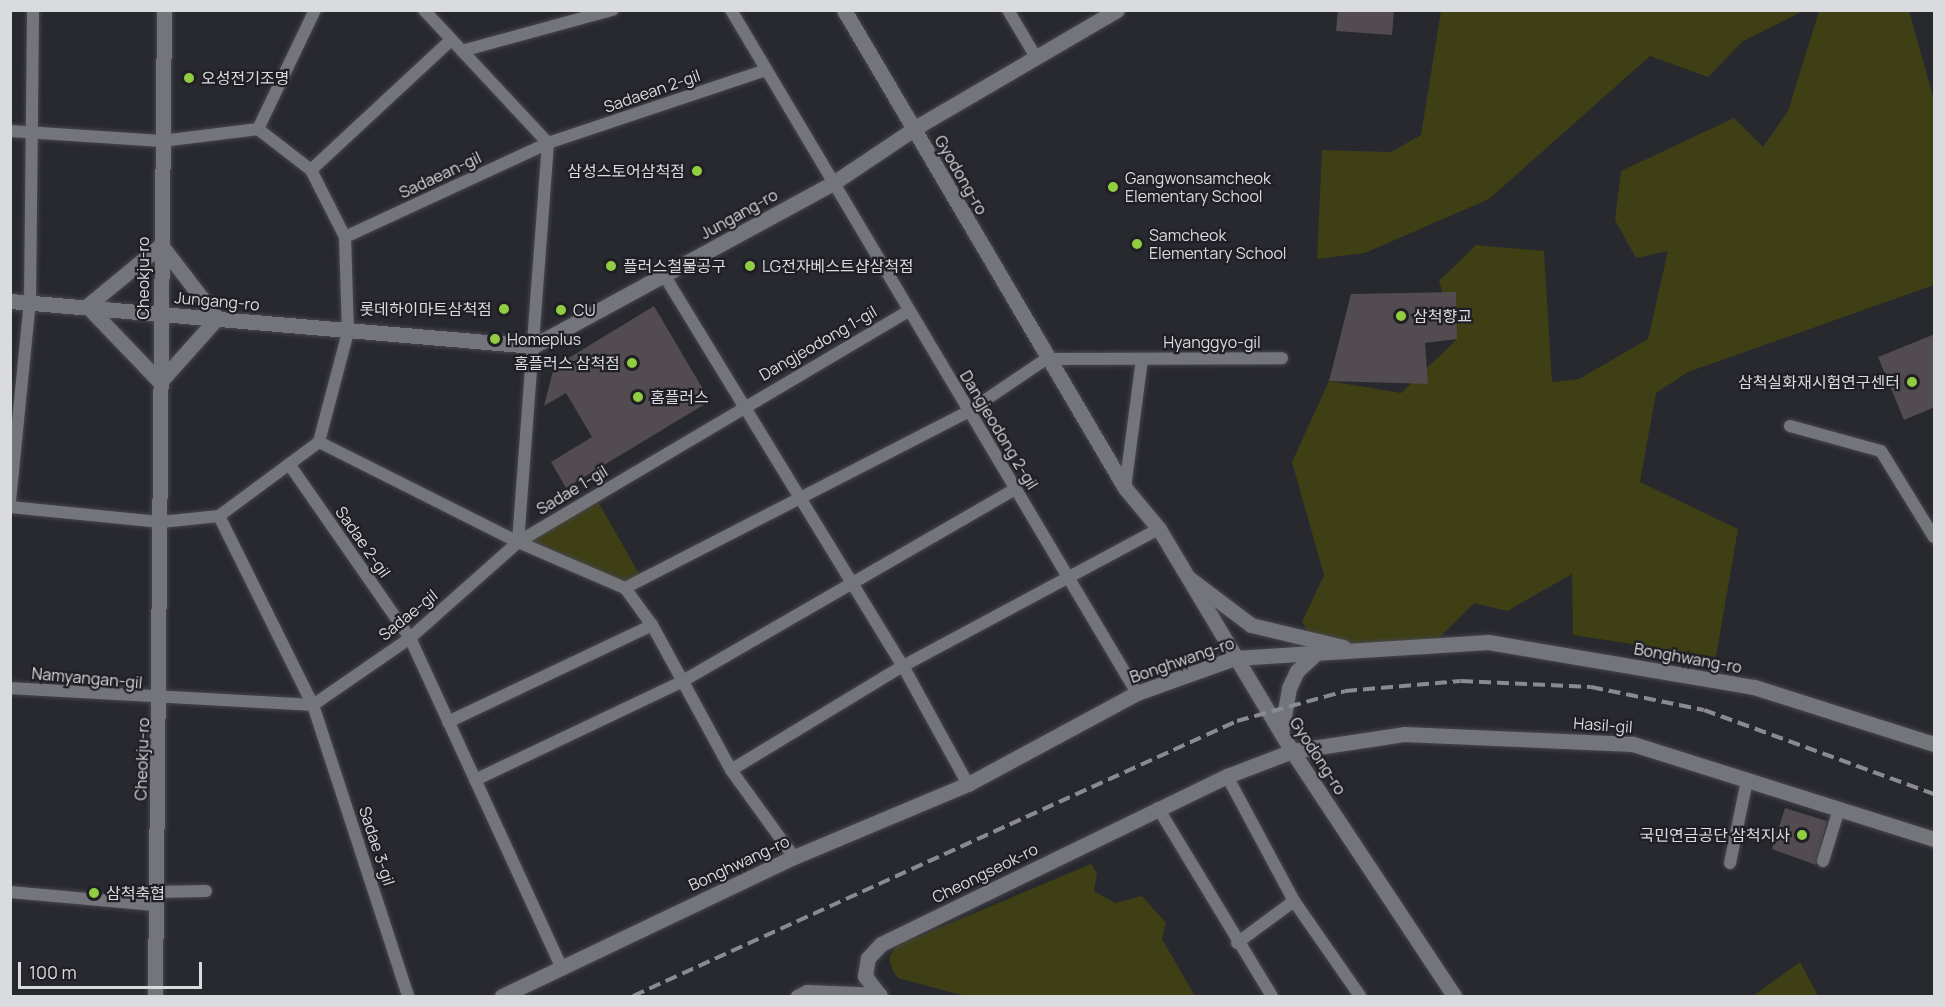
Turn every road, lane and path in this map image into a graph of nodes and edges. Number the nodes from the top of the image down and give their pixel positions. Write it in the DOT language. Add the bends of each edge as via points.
graph roads {
  1 [pos="33,10"];
  2 [pos="164,10"];
  3 [pos="315,10"];
  4 [pos="424,10"];
  5 [pos="612,10"];
  6 [pos="731,10"];
  7 [pos="844,10"];
  8 [pos="1008,10"];
  9 [pos="1117,10"];
  10 [pos="451,40"];
  11 [pos="462,51"];
  12 [pos="1037,59"];
  13 [pos="766,69"];
  14 [pos="258,129"];
  15 [pos="914,130"];
  16 [pos="10,131"];
  17 [pos="33,133"];
  18 [pos="162,141"];
  19 [pos="548,143"];
  20 [pos="311,170"];
  21 [pos="833,183"];
  22 [pos="345,237"];
  23 [pos="161,245"];
  24 [pos="664,275"];
  25 [pos="10,301"];
  26 [pos="30,302"];
  27 [pos="87,306"];
  28 [pos="909,310"];
  29 [pos="161,314"];
  30 [pos="217,318"];
  31 [pos="348,332"];
  32 [pos="533,346"];
  33 [pos="1046,358"];
  34 [pos="1142,358"];
  35 [pos="1282,358"];
  36 [pos="160,382"];
  37 [pos="743,405"];
  38 [pos="969,411"];
  39 [pos="1790,426"];
  40 [pos="15,431"];
  41 [pos="320,442"];
  42 [pos="289,464"];
  43 [pos="1125,488"];
  44 [pos="1015,489"];
  45 [pos="800,497"];
  46 [pos="10,501"];
  47 [pos="10,507"];
  48 [pos="219,516"];
  49 [pos="161,522"];
  50 [pos="1159,529"];
  51 [pos="1935,537"];
  52 [pos="518,542"];
  53 [pos="1183,573"];
  54 [pos="1067,575"];
  55 [pos="852,584"];
  56 [pos="625,588"];
  57 [pos="652,625"];
  58 [pos="410,638"];
  59 [pos="1354,650"];
  60 [pos="1316,653"];
  61 [pos="1235,658"];
  62 [pos="903,666"];
  63 [pos="681,682"];
  64 [pos="10,688"];
  65 [pos="1137,693"];
  66 [pos="161,700"];
  67 [pos="314,705"];
  68 [pos="448,722"];
  69 [pos="1281,733"];
  70 [pos="1935,744"];
  71 [pos="1293,751"];
  72 [pos="730,770"];
  73 [pos="1227,776"];
  74 [pos="475,780"];
  75 [pos="1747,780"];
  76 [pos="968,784"];
  77 [pos="1158,808"];
  78 [pos="1839,809"];
  79 [pos="1935,839"];
  80 [pos="794,857"];
  81 [pos="1823,861"];
  82 [pos="1730,863"];
  83 [pos="206,891"];
  84 [pos="10,892"];
  85 [pos="157,898"];
  86 [pos="1294,902"];
  87 [pos="1237,943"];
  88 [pos="562,968"];
  89 [pos="804,994"];
  90 [pos="881,995"];
  91 [pos="155,996"];
  92 [pos="408,996"];
  93 [pos="502,996"];
  94 [pos="1272,996"];
  95 [pos="1360,996"];
  96 [pos="1454,996"];
  1 -- 17 [label="street"];
  2 -- 18 [label="street, Cheokju-ro"];
  3 -- 14 [label="street"];
  4 -- 10 [label="street"];
  5 -- 11 [label="street"];
  6 -- 13 [label="street"];
  7 -- 15 [label="street, Gyodong-ro"];
  8 -- 12 [label="street"];
  9 -- 12 [label="street, Jungang-ro"];
  10 -- 11 [label="street"];
  10 -- 20 [label="street"];
  11 -- 19 [label="street"];
  12 -- 15 [label="street, Jungang-ro"];
  13 -- 19 [label="street, Sadaean 2-gil"];
  13 -- 21 [label="street"];
  14 -- 18 [label="street"];
  14 -- 20 [label="street"];
  15 -- 21 [label="street, Jungang-ro"];
  15 -- 33 [label="street, Gyodong-ro"];
  16 -- 17 [label="street"];
  17 -- 18 [label="street"];
  17 -- 26 [label="street"];
  18 -- 23 [label="street, Cheokju-ro"];
  19 -- 22 [label="street, Sadaean-gil"];
  19 -- 32 [label="street"];
  20 -- 22 [label="street"];
  21 -- 24 [label="street, Jungang-ro"];
  21 -- 28 [label="street, Dangjeodong 2-gil"];
  22 -- 31 [label="street"];
  23 -- 27 [label="street"];
  23 -- 29 [label="street, Cheokju-ro"];
  23 -- 30 [label="street"];
  24 -- 32 [label="street, Jungang-ro"];
  24 -- 37 [label="street"];
  25 -- 26 [label="street, Jungang-ro"];
  26 -- 27 [label="street, Jungang-ro"];
  26 -- 40 [label="street"];
  27 -- 29 [label="street, Jungang-ro"];
  27 -- 36 [label="street"];
  28 -- 37 [label="street, Dangjeodong 1-gil"];
  28 -- 38 [label="street, Dangjeodong 2-gil"];
  29 -- 30 [label="street, Jungang-ro"];
  29 -- 36 [label="street, Cheokju-ro"];
  30 -- 31 [label="street, Jungang-ro"];
  30 -- 36 [label="street"];
  31 -- 32 [label="street, Jungang-ro"];
  31 -- 41 [label="street"];
  32 -- 52 [label="street"];
  33 -- 34 [label="street, Hyanggyo-gil"];
  33 -- 38 [label="street"];
  33 -- 43 [label="street, Gyodong-ro"];
  34 -- 35 [label="street, Hyanggyo-gil"];
  34 -- 43 [label="street, Hyanggyo-gil"];
  36 -- 49 [label="street, Cheokju-ro"];
  37 -- 45 [label="street"];
  37 -- 52 [label="street, Sadae 1-gil"];
  38 -- 44 [label="street, Dangjeodong 2-gil"];
  38 -- 45 [label="street"];
  39 -- 51 [label="street" via="1881,451"];
  40 -- 46 [label="street"];
  41 -- 42 [label="street"];
  41 -- 52 [label="street"];
  42 -- 48 [label="street"];
  42 -- 58 [label="street, Sadae 2-gil"];
  43 -- 50 [label="street, Gyodong-ro"];
  44 -- 54 [label="street, Dangjeodong 2-gil"];
  44 -- 55 [label="street"];
  45 -- 55 [label="street"];
  45 -- 56 [label="street"];
  47 -- 49 [label="street"];
  48 -- 49 [label="street"];
  48 -- 67 [label="street"];
  49 -- 66 [label="street, Cheokju-ro"];
  50 -- 53 [label="street, Gyodong-ro"];
  50 -- 54 [label="street"];
  52 -- 56 [label="street"];
  52 -- 58 [label="street, Sadae-gil"];
  53 -- 59 [label="street" via="1251,625"];
  53 -- 61 [label="street, Gyodong-ro"];
  54 -- 62 [label="street"];
  54 -- 65 [label="street, Dangjeodong 2-gil"];
  55 -- 62 [label="street"];
  55 -- 63 [label="street"];
  56 -- 57 [label="street"];
  57 -- 63 [label="street"];
  57 -- 68 [label="street"];
  58 -- 67 [label="street, Sadae-gil"];
  58 -- 68 [label="street"];
  59 -- 60 [label="street, Bonghwang-ro"];
  59 -- 70 [label="street, Bonghwang-ro" via="1488,642 1754,687"];
  60 -- 61 [label="street, Bonghwang-ro"];
  60 -- 69 [label="street" via="1297,671 1289,688"];
  61 -- 65 [label="street, Bonghwang-ro"];
  61 -- 69 [label="street, Gyodong-ro"];
  62 -- 72 [label="street"];
  62 -- 76 [label="street"];
  63 -- 72 [label="street"];
  63 -- 74 [label="street"];
  64 -- 66 [label="street, Namyangan-gil"];
  65 -- 76 [label="street, Bonghwang-ro"];
  66 -- 67 [label="street"];
  66 -- 85 [label="street, Cheokju-ro"];
  67 -- 92 [label="street, Sadae 3-gil"];
  68 -- 74 [label="street"];
  69 -- 71 [label="street, Gyodong-ro"];
  71 -- 73 [label="street, Cheongseok-ro"];
  71 -- 75 [label="street, Hasil-gil" via="1404,734 1633,744"];
  71 -- 96 [label="street, Gyodong-ro"];
  72 -- 80 [label="street"];
  73 -- 77 [label="street, Cheongseok-ro"];
  73 -- 86 [label="street"];
  74 -- 88 [label="street"];
  75 -- 78 [label="street, Hasil-gil"];
  75 -- 82 [label="street"];
  76 -- 80 [label="street, Bonghwang-ro"];
  77 -- 87 [label="street"];
  77 -- 90 [label="street, Cheongseok-ro" via="881,944 868,958 865,976"];
  78 -- 79 [label="street, Hasil-gil"];
  78 -- 81 [label="street"];
  80 -- 88 [label="street, Bonghwang-ro"];
  83 -- 85 [label="street"];
  84 -- 85 [label="street"];
  85 -- 91 [label="street, Cheokju-ro"];
  86 -- 87 [label="street"];
  86 -- 95 [label="street"];
  87 -- 94 [label="street"];
  88 -- 93 [label="street, Bonghwang-ro"];
  89 -- 90 [label="street, Cheongseok-ro"];
}
